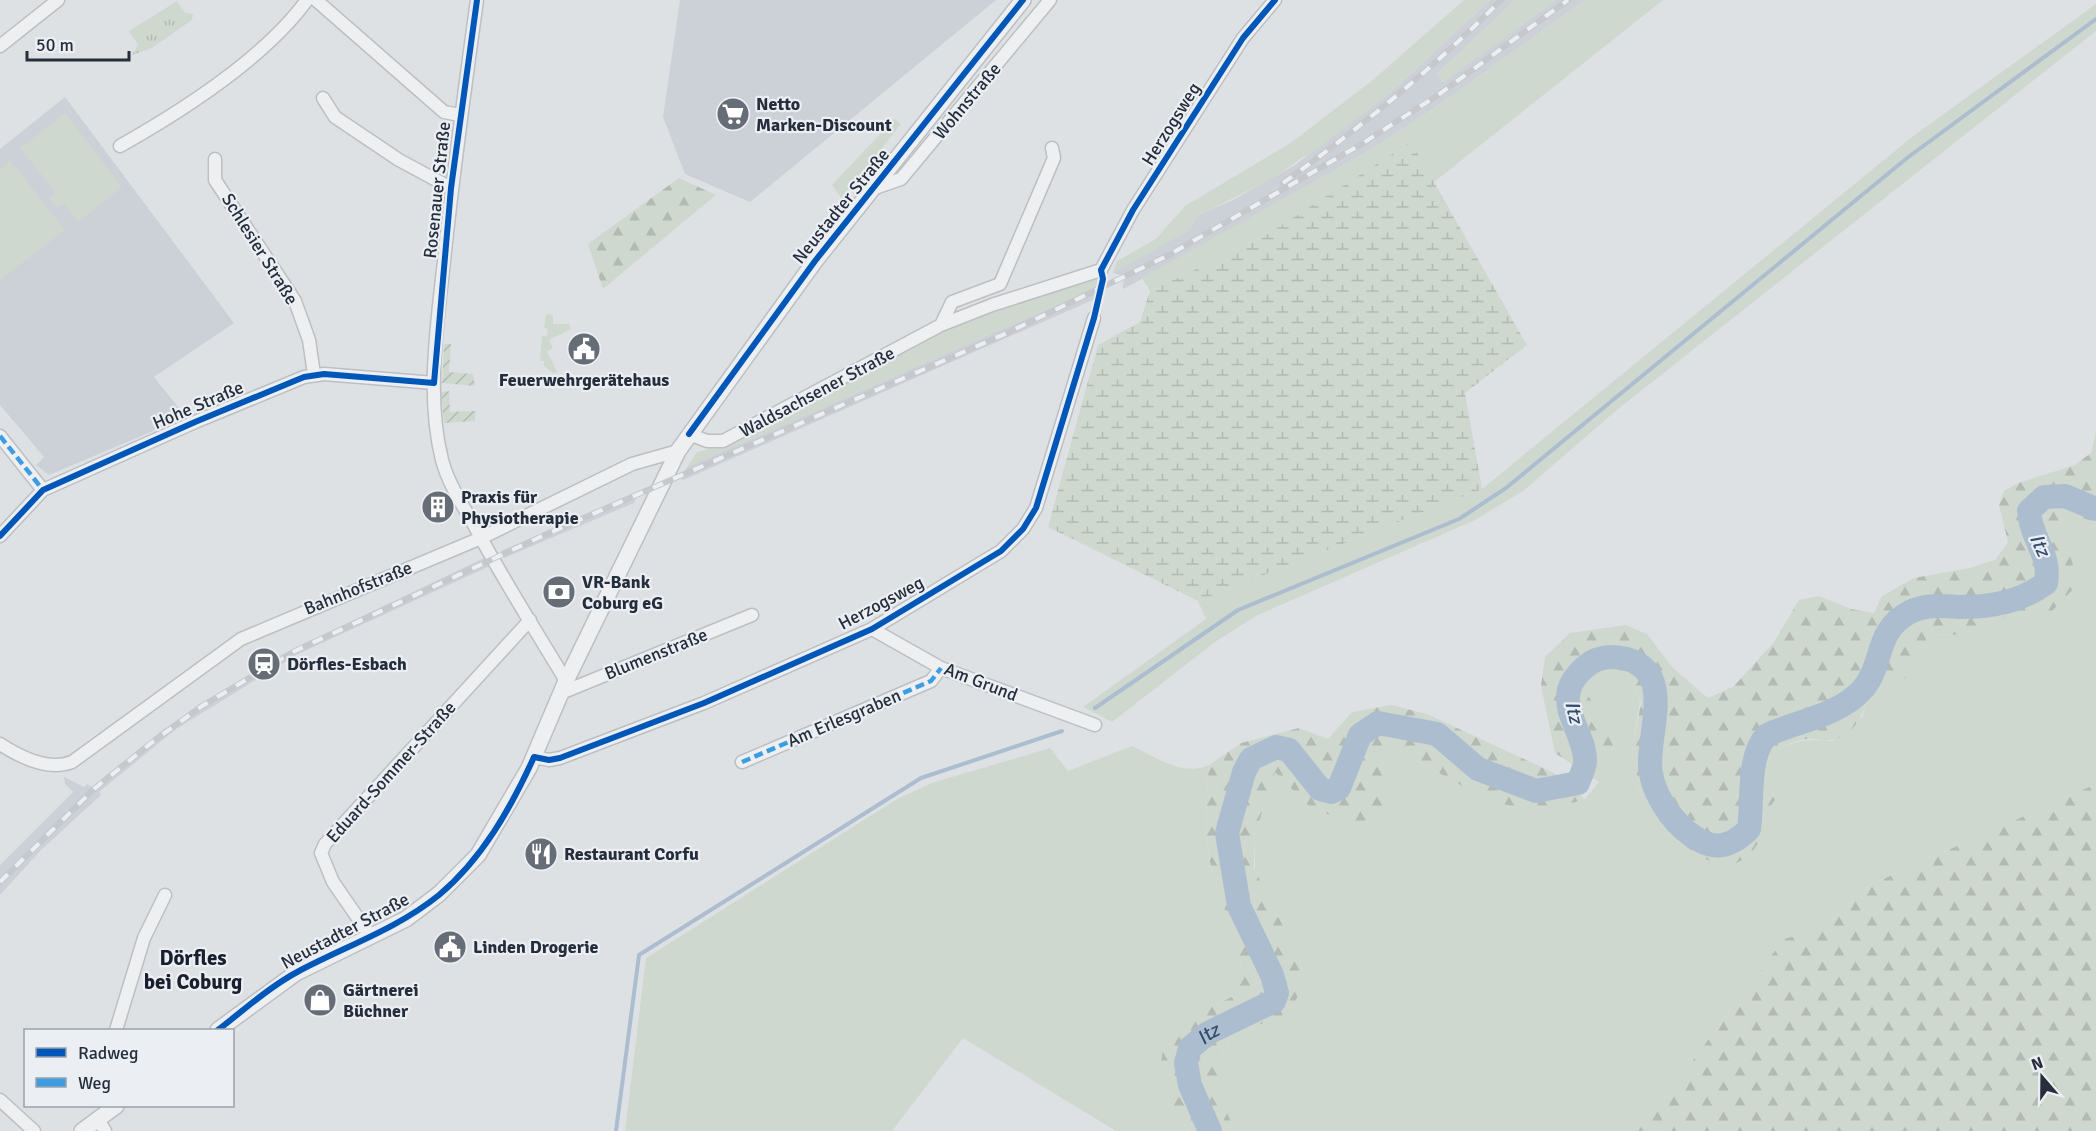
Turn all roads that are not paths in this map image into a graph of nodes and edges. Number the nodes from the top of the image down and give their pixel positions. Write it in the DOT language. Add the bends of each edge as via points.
graph roads {
  1 [pos="58,0"];
  2 [pos="307,0"];
  3 [pos="316,0"];
  4 [pos="477,0"];
  5 [pos="1023,0"];
  6 [pos="1050,0"];
  7 [pos="1275,0"];
  8 [pos="0,46"];
  9 [pos="323,98"];
  10 [pos="460,115"];
  11 [pos="120,146"];
  12 [pos="1052,148"];
  13 [pos="215,159"];
  14 [pos="451,188"];
  15 [pos="875,188"];
  16 [pos="1101,270"];
  17 [pos="1094,318"];
  18 [pos="941,325"];
  19 [pos="314,374"];
  20 [pos="434,383"];
  21 [pos="689,434"];
  22 [pos="0,436"];
  23 [pos="678,451"];
  24 [pos="43,490"];
  25 [pos="0,536"];
  26 [pos="481,538"];
  27 [pos="752,615"];
  28 [pos="530,620"];
  29 [pos="872,629"];
  30 [pos="941,668"];
  31 [pos="563,687"];
  32 [pos="1095,725"];
  33 [pos="0,744"];
  34 [pos="534,757"];
  35 [pos="742,762"];
  36 [pos="165,896"];
  37 [pos="370,937"];
  38 [pos="116,1029"];
  39 [pos="219,1029"];
  40 [pos="0,1100"];
  41 [pos="112,1107"];
  42 [pos="101,1125"];
  43 [pos="34,1131"];
  44 [pos="82,1131"];
  1 -- 8 [label="street"];
  2 -- 11 [label="street" via="268,41 216,85"];
  3 -- 10 [label="street" via="444,112"];
  4 -- 10 [label="street, Rosenauer Straße"];
  5 -- 15 [label="street, Neustadter Straße"];
  6 -- 15 [label="street, Wohnstraße" via="901,179"];
  7 -- 16 [label="street, Herzogsweg" via="1243,38 1133,210"];
  9 -- 14 [label="street" via="335,117"];
  10 -- 14 [label="street, Rosenauer Straße"];
  12 -- 18 [label="street" via="1054,158 1000,284 952,302"];
  13 -- 19 [label="street, Schlesier Straße" via="215,180 295,301 309,340"];
  14 -- 20 [label="street, Rosenauer Straße"];
  15 -- 21 [label="street, Neustadter Straße" via="787,299"];
  16 -- 18 [label="street, Waldsachsener Straße"];
  17 -- 29 [label="street, Herzogsweg" via="1036,508 1023,529 1001,551"];
  18 -- 21 [label="street, Waldsachsener Straße" via="729,438 707,441"];
  19 -- 20 [label="street, Hohe Straße"];
  19 -- 24 [label="street, Hohe Straße" via="210,415"];
  20 -- 26 [label="street, Rosenauer Straße" via="442,460"];
  21 -- 23 [label="street, Neustadter Straße"];
  22 -- 24 [label="street"];
  23 -- 26 [label="street, Bahnhofstraße" via="632,464"];
  23 -- 31 [label="street, Neustadter Straße"];
  24 -- 25 [label="street, Hohe Straße"];
  26 -- 28 [label="street, Rosenauer Straße"];
  26 -- 33 [label="street, Bahnhofstraße" via="241,639 72,762 62,766 20,755"];
  27 -- 31 [label="street, Blumenstraße"];
  28 -- 31 [label="street, Rosenauer Straße"];
  28 -- 37 [label="street, Eduard-Sommer-Straße" via="325,844 321,853 333,882"];
  29 -- 30 [label="street, Am Grund"];
  29 -- 34 [label="street, Herzogsweg" via="704,703 571,754 549,760"];
  30 -- 32 [label="street, Am Grund"];
  30 -- 35 [label="street, Am Erlesgraben" via="931,681"];
  31 -- 34 [label="street, Neustadter Straße"];
  34 -- 37 [label="street, Neustadter Straße" via="478,855 440,894 406,919"];
  36 -- 38 [label="street" via="144,938"];
  37 -- 39 [label="street, Neustadter Straße" via="296,973"];
  40 -- 43 [label="street"];
  41 -- 42 [label="street"];
  42 -- 44 [label="street"];
}
